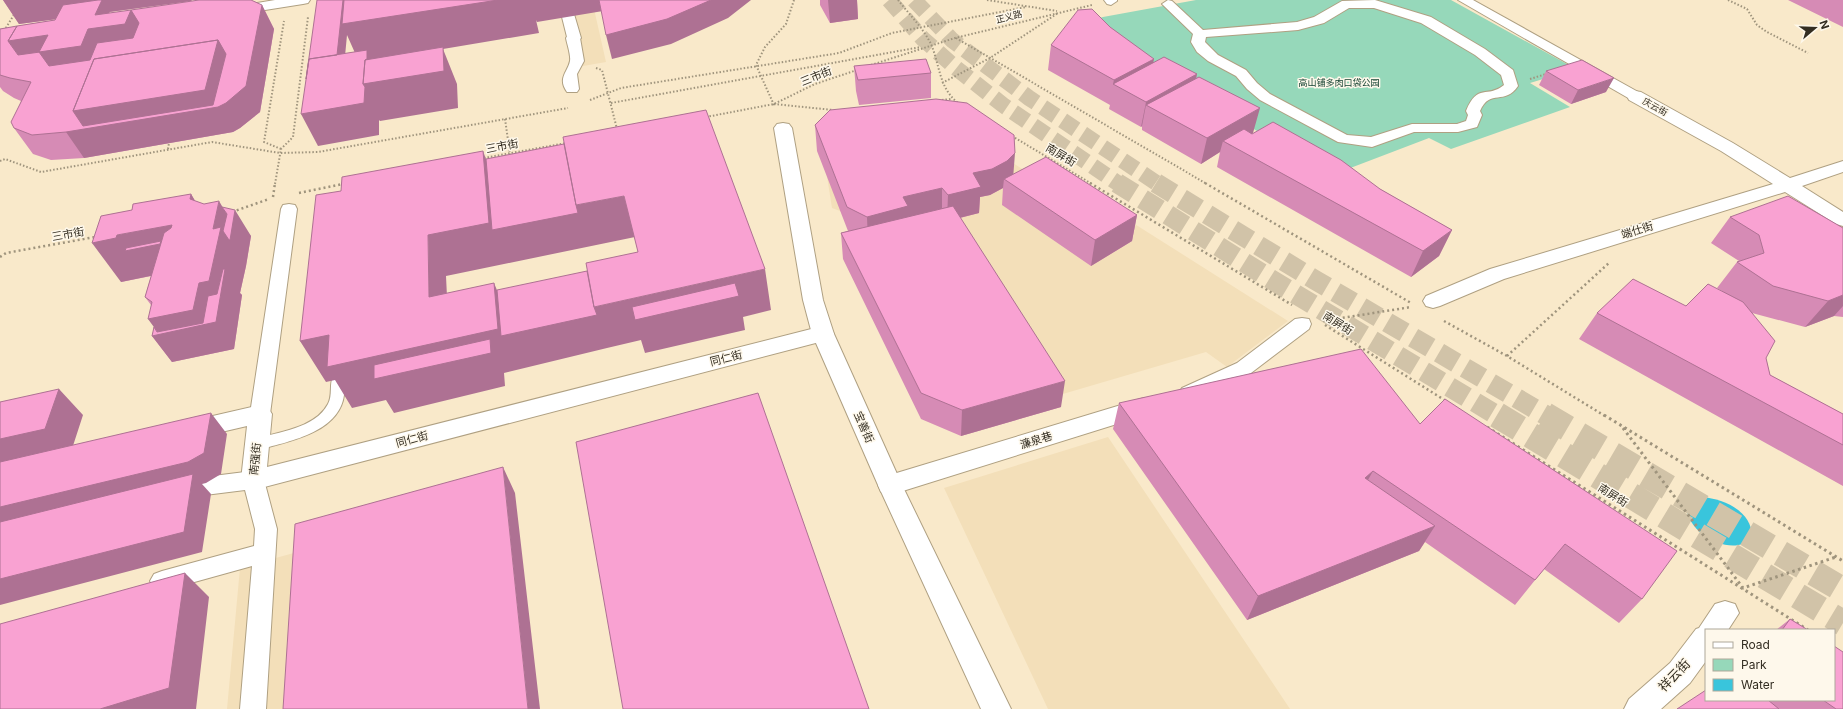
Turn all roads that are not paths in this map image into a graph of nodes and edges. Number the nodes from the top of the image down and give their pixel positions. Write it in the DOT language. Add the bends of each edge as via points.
graph roads {
  1 [pos="1464,0"];
  2 [pos="1376,2"];
  3 [pos="1168,4"];
  4 [pos="306,6"];
  5 [pos="221,13"];
  6 [pos="569,17"];
  7 [pos="1200,34"];
  8 [pos="573,38"];
  9 [pos="572,89"];
  10 [pos="1636,96"];
  11 [pos="783,128"];
  12 [pos="1843,166"];
  13 [pos="1788,186"];
  14 [pos="288,200"];
  15 [pos="1843,220"];
  16 [pos="1429,308"];
  17 [pos="1307,318"];
  18 [pos="823,334"];
  19 [pos="338,380"];
  20 [pos="1183,395"];
  21 [pos="260,414"];
  22 [pos="168,435"];
  23 [pos="257,444"];
  24 [pos="253,480"];
  25 [pos="890,485"];
  26 [pos="159,498"];
  27 [pos="265,553"];
  28 [pos="144,586"];
  29 [pos="1705,639"];
  30 [pos="253,709"];
  31 [pos="996,709"];
  32 [pos="1639,709"];
  1 -- 10 [label="street, 庆云街"];
  2 -- 7 [label="street" via="1346,4 1319,20 1298,26"];
  2 -- 7 [label="street" via="1426,20 1480,52 1508,73 1511,86 1504,93 1482,96 1478,99 1473,110 1475,115 1472,124 1458,128 1412,128 1372,142 1357,142 1343,139 1265,97 1242,73 1212,58 1202,49 1198,42"];
  3 -- 7 [label="street"];
  4 -- 5 [label="street" via="287,3"];
  6 -- 8 [label="street"];
  8 -- 9 [label="street" via="577,61 570,74"];
  10 -- 13 [label="street, 庆云街" via="1727,147"];
  11 -- 18 [label="street, 宝善街" via="813,300"];
  12 -- 13 [label="street, 端仕街"];
  13 -- 15 [label="street, 庆云街"];
  13 -- 16 [label="street, 端仕街" via="1497,274"];
  14 -- 21 [label="street, 南强街"];
  17 -- 20 [label="street" via="1244,368"];
  18 -- 24 [label="street, 同仁街"];
  18 -- 25 [label="street, 宝善街"];
  19 -- 23 [label="lane" via="335,406 316,424 300,432"];
  20 -- 25 [label="street, 濂泉巷"];
  21 -- 22 [label="street"];
  21 -- 23 [label="street, 南强街"];
  23 -- 24 [label="street, 南强街"];
  24 -- 26 [label="street, 同仁街" via="204,486"];
  24 -- 27 [label="street, 南强街" via="266,529"];
  25 -- 31 [label="street, 宝善街"];
  27 -- 28 [label="street"];
  27 -- 30 [label="street, 南强街"];
  29 -- 32 [label="street, 祥云街" via="1680,673"];
}
